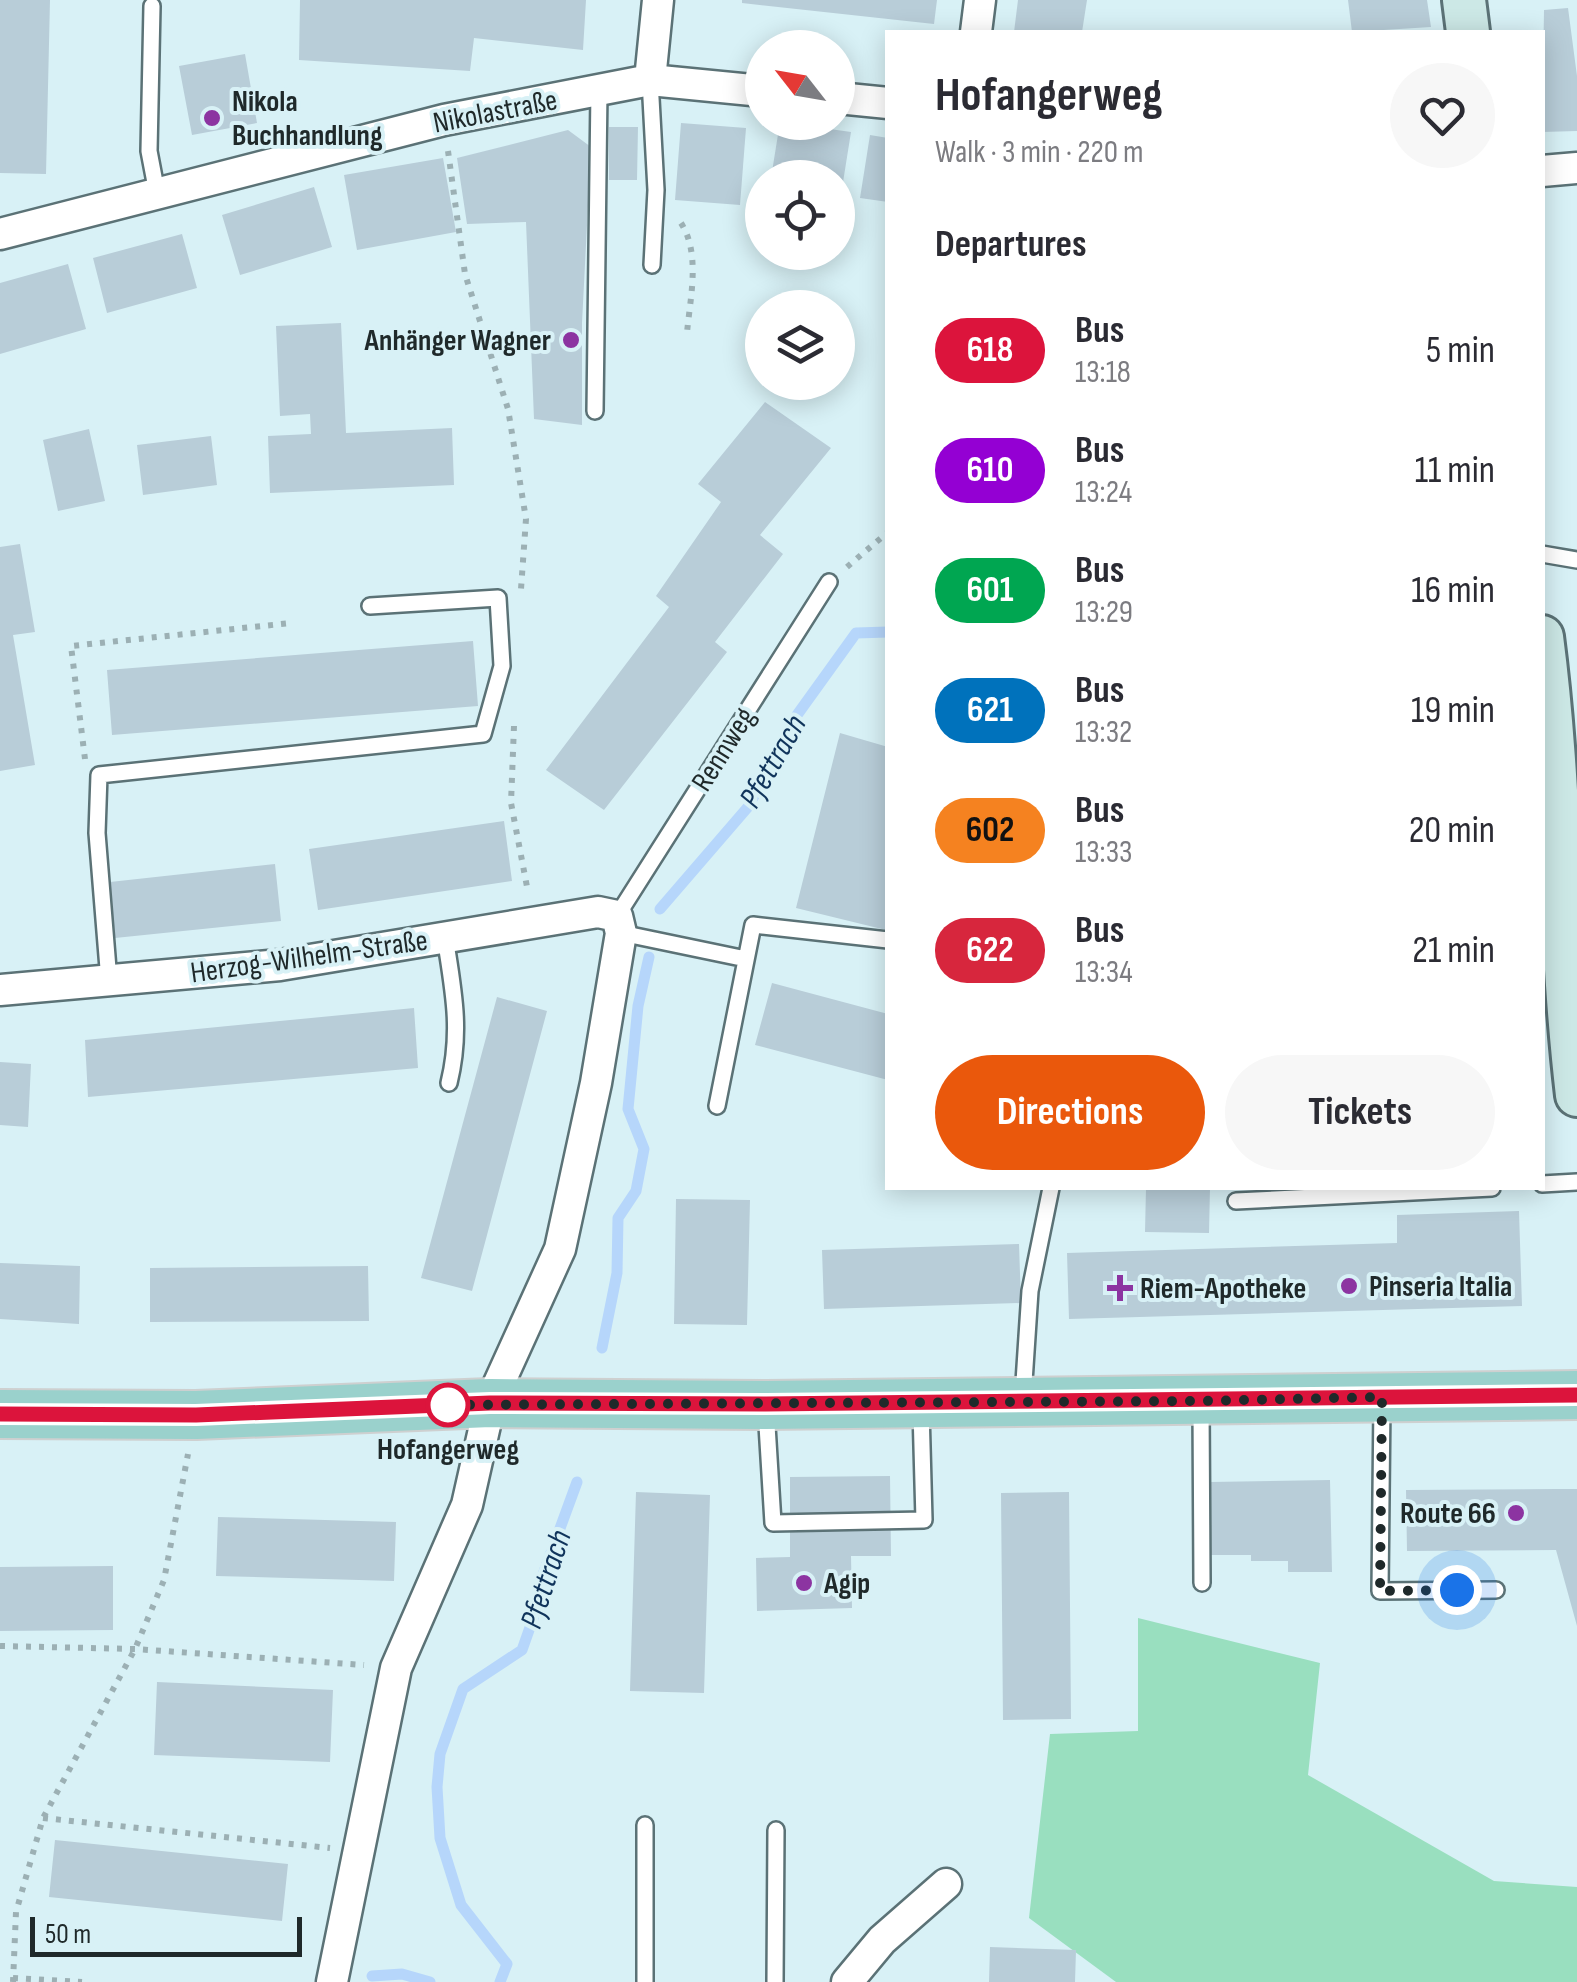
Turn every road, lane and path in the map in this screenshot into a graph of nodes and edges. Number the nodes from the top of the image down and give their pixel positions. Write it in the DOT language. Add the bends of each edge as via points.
graph roads {
  1 [pos="658,0"];
  2 [pos="980,0"];
  3 [pos="1464,0"];
  4 [pos="152,6"];
  5 [pos="976,30"];
  6 [pos="1468,30"];
  7 [pos="650,80"];
  8 [pos="745,88"];
  9 [pos="599,90"];
  10 [pos="855,99"];
  11 [pos="885,102"];
  12 [pos="444,120"];
  13 [pos="1577,168"];
  14 [pos="1545,171"];
  15 [pos="656,190"];
  16 [pos="157,193"];
  17 [pos="0,234"];
  18 [pos="652,265"];
  19 [pos="688,333"];
  20 [pos="595,410"];
  21 [pos="885,535"];
  22 [pos="1545,555"];
  23 [pos="1577,560"];
  24 [pos="830,582"];
  25 [pos="521,595"];
  26 [pos="370,606"];
  27 [pos="291,622"];
  28 [pos="1545,705"];
  29 [pos="514,709"];
  30 [pos="99,775"];
  31 [pos="1553,887"];
  32 [pos="533,922"];
  33 [pos="619,925"];
  34 [pos="445,936"];
  35 [pos="885,940"];
  36 [pos="746,959"];
  37 [pos="109,981"];
  38 [pos="0,990"];
  39 [pos="449,1082"];
  40 [pos="1577,1096"];
  41 [pos="718,1106"];
  42 [pos="1577,1182"];
  43 [pos="1545,1184"];
  44 [pos="1051,1190"];
  45 [pos="1453,1190"];
  46 [pos="1236,1201"];
  47 [pos="1577,1396"];
  48 [pos="1382,1397"];
  49 [pos="920,1401"];
  50 [pos="1022,1401"];
  51 [pos="1201,1401"];
  52 [pos="490,1403"];
  53 [pos="766,1404"];
  54 [pos="0,1414"];
  55 [pos="196,1415"];
  56 [pos="1202,1583"];
  57 [pos="1496,1590"];
  58 [pos="0,1646"];
  59 [pos="135,1649"];
  60 [pos="396,1668"];
  61 [pos="43,1818"];
  62 [pos="645,1825"];
  63 [pos="776,1830"];
  64 [pos="356,1851"];
  65 [pos="946,1884"];
  66 [pos="14,1980"];
  67 [pos="82,1982"];
  68 [pos="332,1982"];
  69 [pos="645,1982"];
  70 [pos="774,1982"];
  71 [pos="847,1982"];
  1 -- 7 [label="street"];
  2 -- 5 [label="street"];
  3 -- 6 [label="street"];
  4 -- 16 [label="lane" via="149,150"];
  7 -- 8 [label="street, Nikolastraße"];
  7 -- 9 [label="street, Nikolastraße"];
  7 -- 15 [label="lane"];
  9 -- 12 [label="street, Nikolastraße"];
  9 -- 20 [label="lane"];
  10 -- 11 [label="street"];
  12 -- 16 [label="street, Nikolastraße"];
  12 -- 25 [label="path" via="465,274 508,409 526,519"];
  13 -- 14 [label="street"];
  15 -- 18 [label="lane"];
  15 -- 19 [label="path" via="692,240"];
  16 -- 17 [label="street, Nikolastraße"];
  21 -- 24 [label="path"];
  22 -- 23 [label="lane"];
  24 -- 33 [label="lane, Rennweg"];
  26 -- 30 [label="lane" via="498,598 502,666 482,734"];
  27 -- 30 [label="path" via="71,646 83,756"];
  28 -- 31 [label="street"];
  29 -- 32 [label="path" via="511,803"];
  30 -- 37 [label="lane"];
  31 -- 40 [label="street"];
  32 -- 33 [label="street, Herzog-Wilhelm-Straße" via="598,912"];
  32 -- 34 [label="street, Herzog-Wilhelm-Straße"];
  33 -- 36 [label="lane"];
  33 -- 52 [label="street" via="596,1083 560,1249"];
  34 -- 37 [label="street, Herzog-Wilhelm-Straße" via="280,965"];
  34 -- 39 [label="lane" via="458,1049"];
  35 -- 36 [label="lane" via="753,925"];
  36 -- 41 [label="lane"];
  37 -- 38 [label="street, Herzog-Wilhelm-Straße"];
  42 -- 43 [label="lane"];
  44 -- 50 [label="lane" via="1030,1291"];
  45 -- 46 [label="lane"];
  47 -- 48 [label="main road"];
  48 -- 51 [label="main road"];
  48 -- 57 [label="lane" via="1380,1591"];
  49 -- 50 [label="main road"];
  49 -- 53 [label="main road"];
  49 -- 53 [label="lane" via="924,1520 773,1523"];
  50 -- 51 [label="main road"];
  51 -- 56 [label="lane"];
  52 -- 53 [label="main road"];
  52 -- 55 [label="main road"];
  52 -- 60 [label="street" via="468,1505"];
  54 -- 55 [label="main road"];
  55 -- 59 [label="path" via="164,1580"];
  58 -- 59 [label="path"];
  59 -- 60 [label="path"];
  59 -- 61 [label="path"];
  60 -- 64 [label="street"];
  61 -- 64 [label="path"];
  61 -- 66 [label="path" via="16,1912"];
  62 -- 69 [label="lane"];
  63 -- 70 [label="lane"];
  64 -- 68 [label="street"];
  65 -- 71 [label="street" via="882,1940"];
  66 -- 67 [label="path"];
}
